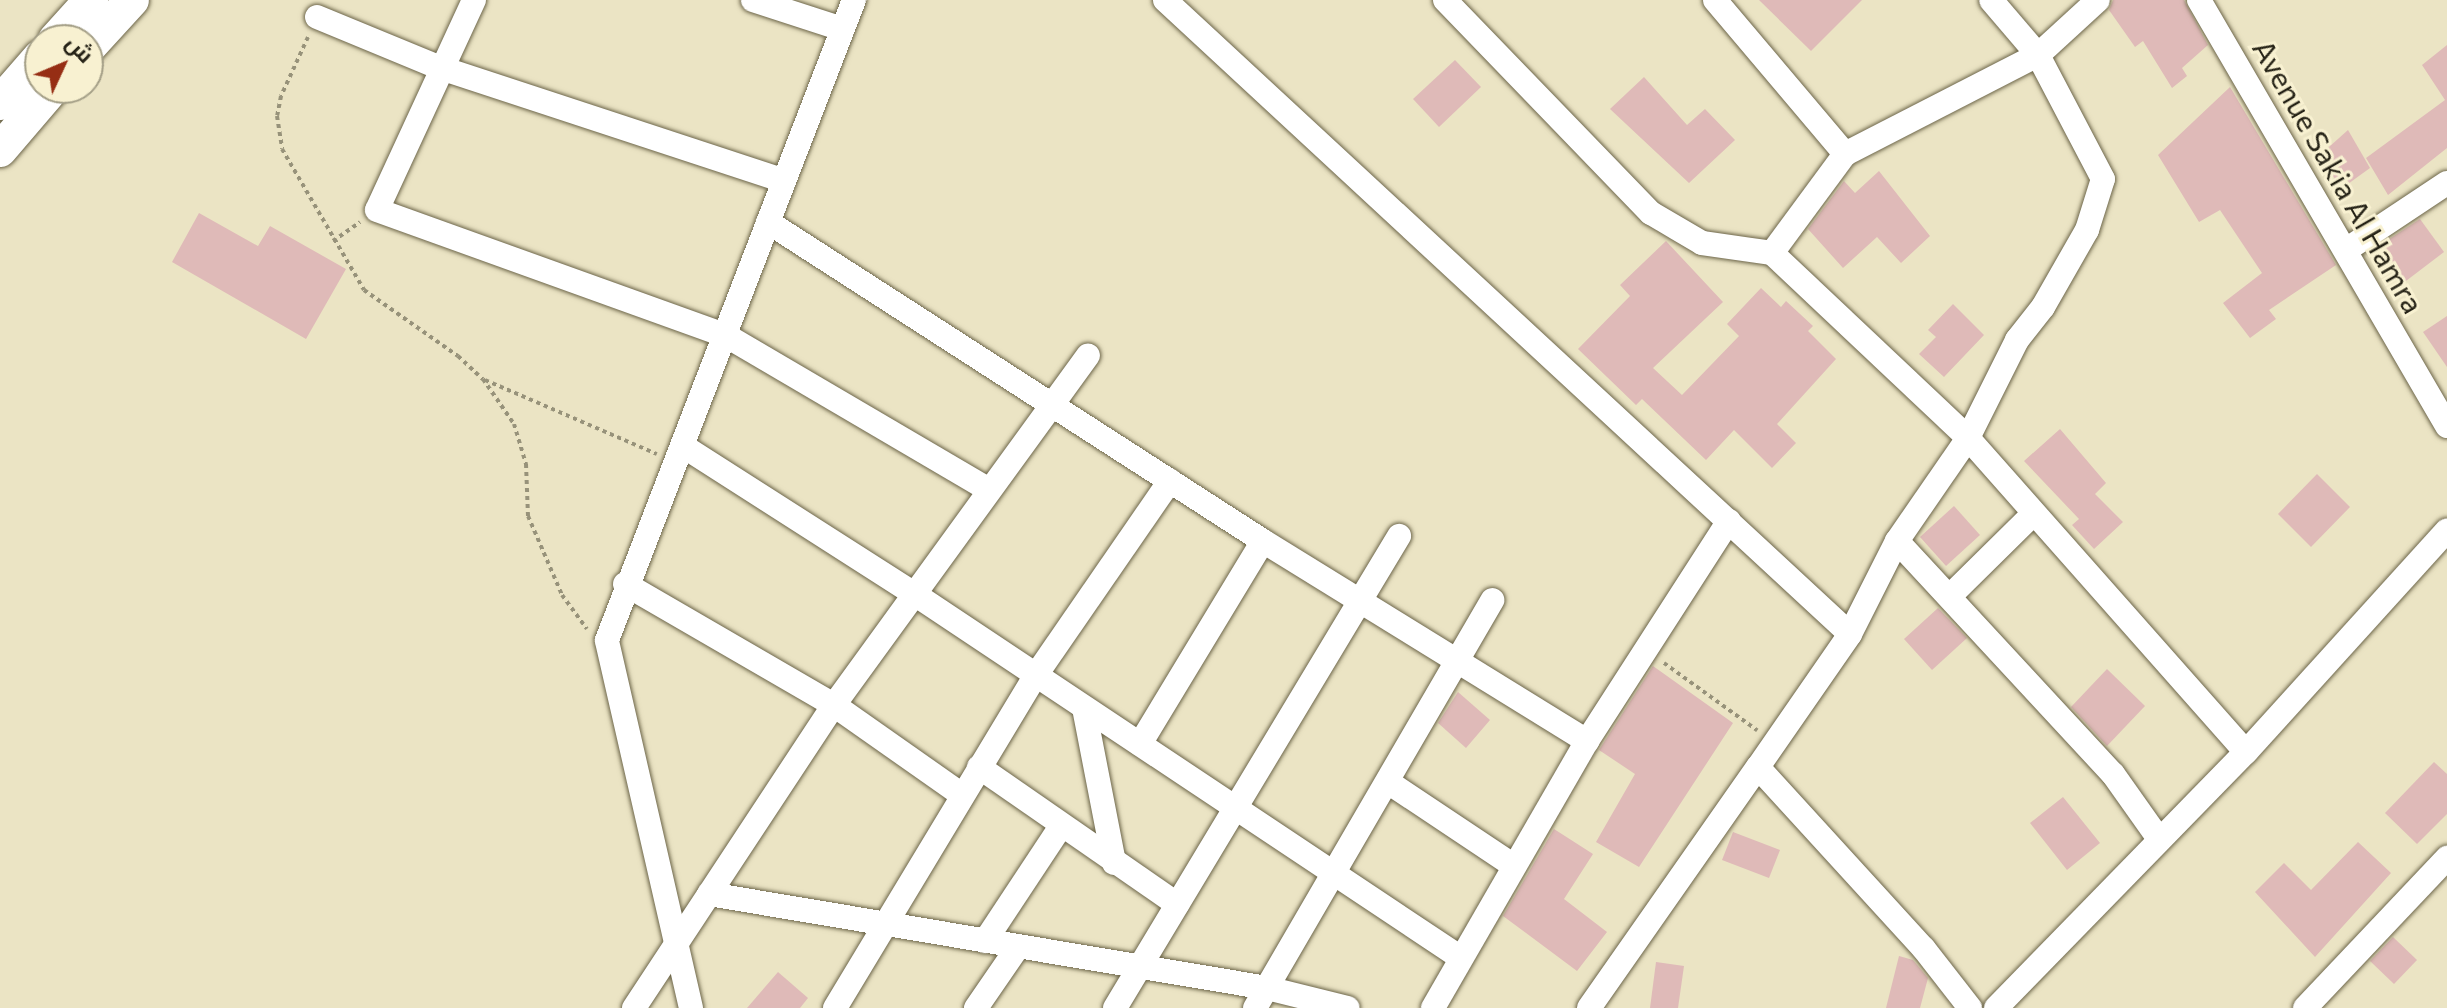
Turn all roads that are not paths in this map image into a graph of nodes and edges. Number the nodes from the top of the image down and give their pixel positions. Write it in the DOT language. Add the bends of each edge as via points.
graph roads {
  1 [pos="91,0"];
  2 [pos="132,0"];
  3 [pos="474,0"];
  4 [pos="753,0"];
  5 [pos="854,0"];
  6 [pos="1165,0"];
  7 [pos="1445,0"];
  8 [pos="1715,0"];
  9 [pos="1991,0"];
  10 [pos="2098,0"];
  11 [pos="2199,0"];
  12 [pos="317,17"];
  13 [pos="69,24"];
  14 [pos="842,29"];
  15 [pos="104,31"];
  16 [pos="2038,55"];
  17 [pos="441,68"];
  18 [pos="24,75"];
  19 [pos="0,103"];
  20 [pos="39,104"];
  21 [pos="0,150"];
  22 [pos="1845,154"];
  23 [pos="784,181"];
  24 [pos="2447,183"];
  25 [pos="768,222"];
  26 [pos="2346,250"];
  27 [pos="1772,253"];
  28 [pos="725,335"];
  29 [pos="1088,356"];
  30 [pos="1051,407"];
  31 [pos="2447,426"];
  32 [pos="1968,438"];
  33 [pos="680,454"];
  34 [pos="1170,481"];
  35 [pos="988,489"];
  36 [pos="2033,514"];
  37 [pos="1729,521"];
  38 [pos="2447,530"];
  39 [pos="1399,536"];
  40 [pos="1263,541"];
  41 [pos="1897,541"];
  42 [pos="625,584"];
  43 [pos="913,593"];
  44 [pos="1951,595"];
  45 [pos="1359,596"];
  46 [pos="1492,600"];
  47 [pos="1850,634"];
  48 [pos="1460,660"];
  49 [pos="1036,675"];
  50 [pos="834,705"];
  51 [pos="1084,708"];
  52 [pos="1587,741"];
  53 [pos="1140,744"];
  54 [pos="2246,752"];
  55 [pos="979,767"];
  56 [pos="1758,767"];
  57 [pos="1388,782"];
  58 [pos="962,795"];
  59 [pos="1234,807"];
  60 [pos="1061,826"];
  61 [pos="2159,839"];
  62 [pos="2447,858"];
  63 [pos="1114,863"];
  64 [pos="1514,866"];
  65 [pos="1334,874"];
  66 [pos="709,894"];
  67 [pos="1177,904"];
  68 [pos="885,924"];
  69 [pos="985,941"];
  70 [pos="676,946"];
  71 [pos="1018,947"];
  72 [pos="1461,958"];
  73 [pos="1139,967"];
  74 [pos="1261,998"];
  75 [pos="634,1008"];
  76 [pos="691,1008"];
  77 [pos="835,1008"];
  78 [pos="976,1008"];
  79 [pos="1115,1008"];
  80 [pos="1348,1008"];
  81 [pos="1433,1008"];
  82 [pos="1589,1008"];
  83 [pos="1970,1008"];
  84 [pos="1996,1008"];
  85 [pos="2305,1008"];
  1 -- 13 [label="street"];
  2 -- 15 [label="street"];
  3 -- 17 [label="street"];
  4 -- 14 [label="street"];
  5 -- 14 [label="street"];
  6 -- 37 [label="street"];
  7 -- 27 [label="street" via="1651,213 1702,243"];
  8 -- 22 [label="street"];
  9 -- 16 [label="street"];
  10 -- 16 [label="street"];
  11 -- 26 [label="street, Avenue Sakia Al Hamra"];
  12 -- 17 [label="street"];
  14 -- 23 [label="street"];
  16 -- 22 [label="street"];
  16 -- 32 [label="street" via="2103,179 2087,230 2043,307 2017,340"];
  17 -- 23 [label="street"];
  17 -- 28 [label="street" via="377,210"];
  18 -- 19 [label="street"];
  20 -- 21 [label="street"];
  22 -- 27 [label="street"];
  23 -- 25 [label="street"];
  24 -- 26 [label="street"];
  25 -- 28 [label="street"];
  25 -- 30 [label="street"];
  26 -- 31 [label="street, Avenue Sakia Al Hamra"];
  27 -- 32 [label="street"];
  28 -- 33 [label="street"];
  28 -- 35 [label="street"];
  29 -- 30 [label="street"];
  30 -- 34 [label="street"];
  30 -- 35 [label="street"];
  32 -- 36 [label="street"];
  32 -- 41 [label="street"];
  33 -- 42 [label="street"];
  33 -- 43 [label="street"];
  34 -- 40 [label="street"];
  34 -- 49 [label="street"];
  35 -- 43 [label="street"];
  36 -- 44 [label="street"];
  36 -- 54 [label="street"];
  37 -- 47 [label="street"];
  37 -- 52 [label="street"];
  38 -- 54 [label="street"];
  39 -- 45 [label="street"];
  40 -- 45 [label="street"];
  40 -- 53 [label="street"];
  41 -- 44 [label="street"];
  41 -- 47 [label="street"];
  42 -- 50 [label="street"];
  42 -- 70 [label="street" via="607,640 609,660"];
  43 -- 49 [label="street"];
  43 -- 50 [label="street"];
  44 -- 61 [label="street" via="2113,774"];
  45 -- 48 [label="street"];
  45 -- 59 [label="street"];
  46 -- 48 [label="street"];
  47 -- 56 [label="street"];
  48 -- 52 [label="street"];
  48 -- 57 [label="street"];
  49 -- 51 [label="street"];
  49 -- 55 [label="street"];
  50 -- 58 [label="street"];
  50 -- 66 [label="street"];
  51 -- 53 [label="street"];
  51 -- 63 [label="street"];
  52 -- 64 [label="street"];
  53 -- 59 [label="street"];
  54 -- 61 [label="street"];
  55 -- 58 [label="street"];
  55 -- 60 [label="street"];
  56 -- 82 [label="street"];
  56 -- 83 [label="street" via="1924,949"];
  57 -- 64 [label="street"];
  57 -- 65 [label="street"];
  58 -- 68 [label="street"];
  59 -- 65 [label="street"];
  59 -- 67 [label="street"];
  60 -- 63 [label="street"];
  60 -- 69 [label="street"];
  61 -- 84 [label="street"];
  62 -- 85 [label="street"];
  63 -- 67 [label="street"];
  64 -- 72 [label="street"];
  65 -- 72 [label="street"];
  65 -- 74 [label="street"];
  66 -- 68 [label="street"];
  66 -- 70 [label="street"];
  67 -- 73 [label="street"];
  68 -- 69 [label="street"];
  68 -- 77 [label="street"];
  69 -- 71 [label="street"];
  70 -- 75 [label="street"];
  70 -- 76 [label="street"];
  71 -- 73 [label="street"];
  71 -- 78 [label="street"];
  72 -- 81 [label="street"];
  73 -- 74 [label="street"];
  73 -- 79 [label="street"];
  74 -- 80 [label="street"];
}
